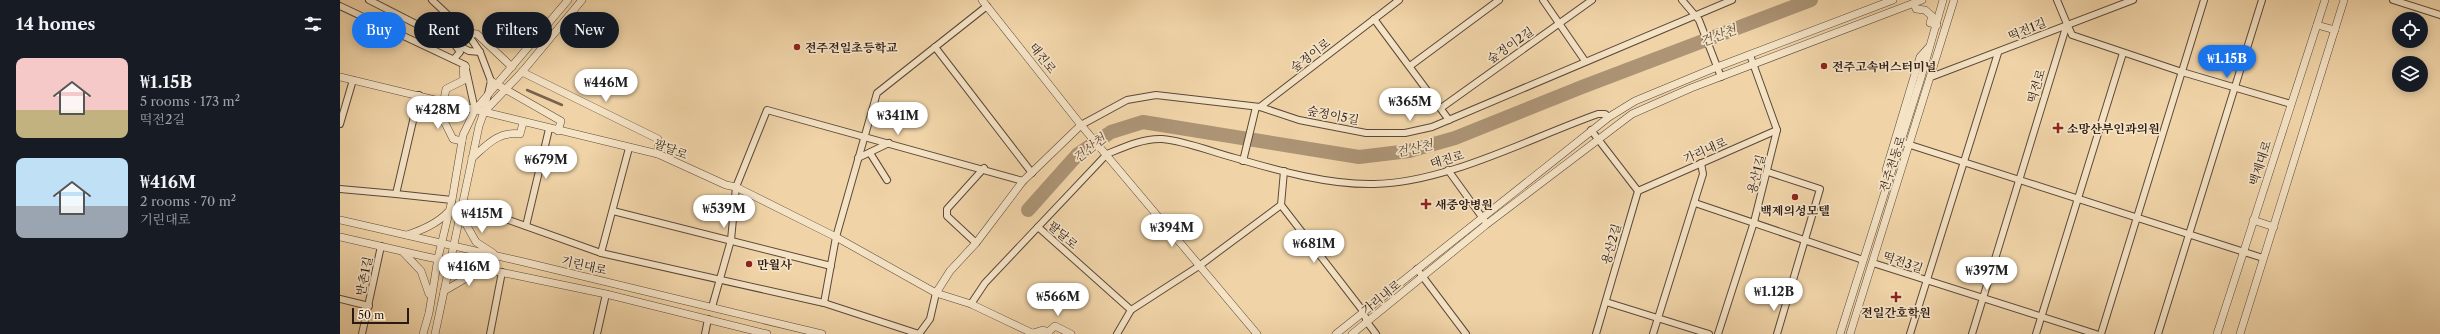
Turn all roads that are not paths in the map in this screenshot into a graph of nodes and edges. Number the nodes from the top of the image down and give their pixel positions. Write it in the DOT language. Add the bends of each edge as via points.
graph roads {
  1 [pos="369,0"];
  2 [pos="432,0"];
  3 [pos="568,0"];
  4 [pos="582,0"];
  5 [pos="1399,0"];
  6 [pos="1499,0"];
  7 [pos="1542,0"];
  8 [pos="1592,0"];
  9 [pos="1682,0"];
  10 [pos="1732,0"];
  11 [pos="1893,0"];
  12 [pos="1922,0"];
  13 [pos="1943,0"];
  14 [pos="1954,0"];
  15 [pos="2057,0"];
  16 [pos="2133,0"];
  17 [pos="2204,0"];
  18 [pos="2262,0"];
  19 [pos="2325,0"];
  20 [pos="2344,0"];
  21 [pos="2393,0"];
  22 [pos="984,3"];
  23 [pos="1914,3"];
  24 [pos="340,6"];
  25 [pos="445,12"];
  26 [pos="1693,15"];
  27 [pos="2440,15"];
  28 [pos="1374,19"];
  29 [pos="414,23"];
  30 [pos="1559,24"];
  31 [pos="2067,24"];
  32 [pos="1937,25"];
  33 [pos="2317,25"];
  34 [pos="2335,30"];
  35 [pos="474,34"];
  36 [pos="474,43"];
  37 [pos="1930,46"];
  38 [pos="935,47"];
  39 [pos="456,48"];
  40 [pos="463,48"];
  41 [pos="480,52"];
  42 [pos="1998,53"];
  43 [pos="2123,53"];
  44 [pos="1750,56"];
  45 [pos="454,59"];
  46 [pos="1585,61"];
  47 [pos="1716,64"];
  48 [pos="1753,64"];
  49 [pos="1410,66"];
  50 [pos="466,67"];
  51 [pos="512,67"];
  52 [pos="522,72"];
  53 [pos="2182,72"];
  54 [pos="340,77"];
  55 [pos="1721,77"];
  56 [pos="1931,77"];
  57 [pos="353,80"];
  58 [pos="491,81"];
  59 [pos="497,86"];
  60 [pos="2234,88"];
  61 [pos="505,90"];
  62 [pos="419,95"];
  63 [pos="486,98"];
  64 [pos="443,101"];
  65 [pos="2291,104"];
  66 [pos="1258,107"];
  67 [pos="1441,108"];
  68 [pos="475,110"];
  69 [pos="484,112"];
  70 [pos="1609,116"];
  71 [pos="1449,120"];
  72 [pos="523,123"];
  73 [pos="340,124"];
  74 [pos="1084,127"];
  75 [pos="548,129"];
  76 [pos="1591,130"];
  77 [pos="1777,130"];
  78 [pos="558,131"];
  79 [pos="865,136"];
  80 [pos="1598,139"];
  81 [pos="462,141"];
  82 [pos="1901,142"];
  83 [pos="889,143"];
  84 [pos="1909,145"];
  85 [pos="628,148"];
  86 [pos="1105,152"];
  87 [pos="870,153"];
  88 [pos="658,154"];
  89 [pos="472,158"];
  90 [pos="858,158"];
  91 [pos="1244,158"];
  92 [pos="1701,163"];
  93 [pos="1963,163"];
  94 [pos="984,168"];
  95 [pos="1448,170"];
  96 [pos="1284,171"];
  97 [pos="1768,172"];
  98 [pos="1032,173"];
  99 [pos="1890,173"];
  100 [pos="2019,179"];
  101 [pos="887,180"];
  102 [pos="1023,181"];
  103 [pos="736,187"];
  104 [pos="340,189"];
  105 [pos="1638,191"];
  106 [pos="396,194"];
  107 [pos="2079,198"];
  108 [pos="452,200"];
  109 [pos="1695,203"];
  110 [pos="464,204"];
  111 [pos="1281,205"];
  112 [pos="449,210"];
  113 [pos="613,211"];
  114 [pos="461,216"];
  115 [pos="2136,216"];
  116 [pos="340,220"];
  117 [pos="2253,220"];
  118 [pos="1485,221"];
  119 [pos="1754,222"];
  120 [pos="526,226"];
  121 [pos="1038,227"];
  122 [pos="2274,227"];
  123 [pos="2189,233"];
  124 [pos="405,236"];
  125 [pos="340,237"];
  126 [pos="836,237"];
  127 [pos="1806,239"];
  128 [pos="731,240"];
  129 [pos="441,242"];
  130 [pos="976,243"];
  131 [pos="381,246"];
  132 [pos="454,246"];
  133 [pos="2243,251"];
  134 [pos="402,252"];
  135 [pos="601,253"];
  136 [pos="497,256"];
  137 [pos="438,258"];
  138 [pos="2263,258"];
  139 [pos="1863,260"];
  140 [pos="451,261"];
  141 [pos="1873,263"];
  142 [pos="831,266"];
  143 [pos="1199,266"];
  144 [pos="1417,269"];
  145 [pos="492,270"];
  146 [pos="502,272"];
  147 [pos="1423,277"];
  148 [pos="720,280"];
  149 [pos="1927,281"];
  150 [pos="444,291"];
  151 [pos="936,293"];
  152 [pos="606,294"];
  153 [pos="430,296"];
  154 [pos="340,299"];
  155 [pos="1982,299"];
  156 [pos="1606,302"];
  157 [pos="824,303"];
  158 [pos="971,304"];
  159 [pos="369,306"];
  160 [pos="712,307"];
  161 [pos="1131,310"];
  162 [pos="1363,311"];
  163 [pos="2042,316"];
  164 [pos="708,319"];
  165 [pos="1658,319"];
  166 [pos="1367,322"];
  167 [pos="1048,333"];
  168 [pos="362,334"];
  169 [pos="422,334"];
  170 [pos="435,334"];
  171 [pos="490,334"];
  172 [pos="597,334"];
  173 [pos="705,334"];
  174 [pos="767,334"];
  175 [pos="822,334"];
  176 [pos="919,334"];
  177 [pos="1034,334"];
  178 [pos="1071,334"];
  179 [pos="1117,334"];
  180 [pos="1257,334"];
  181 [pos="1336,334"];
  182 [pos="1352,334"];
  183 [pos="1376,334"];
  184 [pos="1466,334"];
  185 [pos="1596,334"];
  186 [pos="1653,334"];
  187 [pos="1709,334"];
  188 [pos="1718,334"];
  189 [pos="1777,334"];
  190 [pos="1840,334"];
  191 [pos="1850,334"];
  192 [pos="1910,334"];
  193 [pos="1972,334"];
  194 [pos="2036,334"];
  195 [pos="2096,334"];
  196 [pos="2101,334"];
  197 [pos="2158,334"];
  198 [pos="2218,334"];
  199 [pos="2240,334"];
  1 -- 29 [label="street"];
  2 -- 25 [label="street"];
  3 -- 51 [label="street"];
  4 -- 52 [label="street"];
  5 -- 28 [label="street, 숲정이로"];
  6 -- 49 [label="street"];
  7 -- 30 [label="street"];
  8 -- 30 [label="street, 숲정이2길"];
  9 -- 26 [label="street"];
  10 -- 26 [label="street, 숲정이5길"];
  11 -- 44 [label="street, 가리내로"];
  12 -- 23 [label="street, 가리내로"];
  13 -- 32 [label="street, 전주천동로"];
  14 -- 56 [label="street, 전주천동로"];
  15 -- 31 [label="street"];
  16 -- 31 [label="street, 떡전1길"];
  17 -- 53 [label="street"];
  18 -- 60 [label="street"];
  19 -- 33 [label="street, 백제대로"];
  20 -- 34 [label="street"];
  21 -- 27 [label="street"];
  22 -- 38 [label="street"];
  22 -- 74 [label="street, 태진로"];
  23 -- 32 [label="street" via="1916,9 1925,10 1932,16 1930,23"];
  23 -- 48 [label="street, 가리내로"];
  24 -- 45 [label="street"];
  26 -- 46 [label="street, 숲정이5길"];
  26 -- 47 [label="street" via="1699,20"];
  28 -- 49 [label="street"];
  28 -- 66 [label="street, 숲정이로"];
  30 -- 46 [label="street"];
  30 -- 67 [label="street, 숲정이2길"];
  31 -- 42 [label="street, 떡전1길"];
  31 -- 43 [label="street" via="2072,35"];
  31 -- 100 [label="street, 떡전로"];
  32 -- 37 [label="street, 전주천동로"];
  33 -- 34 [label="street"];
  33 -- 65 [label="street, 백제대로"];
  34 -- 122 [label="street"];
  35 -- 51 [label="street"];
  36 -- 41 [label="street"];
  37 -- 82 [label="street, 전주천동로"];
  37 -- 99 [label="street" via="1920,57 1886,170"];
  38 -- 79 [label="street" via="877,93"];
  38 -- 98 [label="street"];
  39 -- 45 [label="street" via="460,52"];
  40 -- 41 [label="street"];
  41 -- 58 [label="street"];
  42 -- 56 [label="street, 떡전1길"];
  42 -- 93 [label="street, 떡전1길"];
  43 -- 53 [label="street"];
  43 -- 107 [label="street"];
  44 -- 47 [label="street, 가리내로"];
  44 -- 48 [label="street"];
  45 -- 50 [label="street"];
  46 -- 71 [label="street, 숲정이5길"];
  47 -- 55 [label="street"];
  47 -- 70 [label="street, 가리내로" via="1635,101"];
  48 -- 55 [label="street, 가리내로"];
  48 -- 77 [label="street"];
  49 -- 67 [label="street"];
  50 -- 64 [label="street" via="463,69 464,80 446,89"];
  50 -- 68 [label="street"];
  51 -- 59 [label="street"];
  52 -- 61 [label="street"];
  52 -- 88 [label="street" via="658,139"];
  53 -- 60 [label="street"];
  53 -- 115 [label="street"];
  54 -- 57 [label="street, 팔달로"];
  55 -- 80 [label="street, 가리내로" via="1632,114"];
  56 -- 84 [label="street, 전주천동로"];
  57 -- 62 [label="street, 팔달로"];
  57 -- 73 [label="street"];
  58 -- 59 [label="street"];
  58 -- 63 [label="street"];
  59 -- 61 [label="street"];
  59 -- 63 [label="street"];
  60 -- 65 [label="street"];
  60 -- 123 [label="street"];
  61 -- 69 [label="street"];
  61 -- 78 [label="street" via="561,120"];
  62 -- 64 [label="street, 팔달로"];
  62 -- 106 [label="street"];
  63 -- 68 [label="street"];
  63 -- 69 [label="street"];
  64 -- 68 [label="street, 팔달로"];
  64 -- 81 [label="street" via="440,115 454,139"];
  65 -- 117 [label="street, 백제대로"];
  66 -- 71 [label="street, 숲정이5길" via="1299,120 1366,133 1405,133"];
  66 -- 74 [label="street, 숲정이5길" via="1156,95 1127,100"];
  66 -- 91 [label="street" via="1252,117"];
  67 -- 71 [label="street"];
  68 -- 69 [label="street, 팔달로"];
  68 -- 81 [label="street" via="465,128"];
  69 -- 72 [label="street, 팔달로"];
  69 -- 89 [label="street"];
  70 -- 76 [label="street, 가리내로"];
  70 -- 95 [label="street, 태진로" via="1598,114"];
  72 -- 75 [label="street, 팔달로"];
  72 -- 89 [label="street" via="520,134 503,134 492,139"];
  74 -- 86 [label="street, 태진로"];
  74 -- 98 [label="street"];
  75 -- 78 [label="street, 팔달로"];
  75 -- 120 [label="street"];
  76 -- 80 [label="street"];
  76 -- 118 [label="street, 가리내로"];
  77 -- 92 [label="street, 가리내로"];
  77 -- 97 [label="street, 용산1길"];
  78 -- 85 [label="street, 팔달로"];
  79 -- 83 [label="street"];
  79 -- 90 [label="street"];
  79 -- 103 [label="street" via="767,110"];
  80 -- 105 [label="street"];
  80 -- 118 [label="street, 가리내로"];
  81 -- 108 [label="street"];
  82 -- 84 [label="street"];
  82 -- 99 [label="street, 전주천동로"];
  83 -- 87 [label="street"];
  83 -- 94 [label="street"];
  84 -- 93 [label="street"];
  84 -- 141 [label="street, 전주천동로"];
  85 -- 88 [label="street, 팔달로"];
  85 -- 113 [label="street"];
  86 -- 91 [label="street, 태진로" via="1135,143 1162,139"];
  86 -- 121 [label="street, 태진로"];
  86 -- 143 [label="street"];
  87 -- 90 [label="street"];
  87 -- 101 [label="street"];
  88 -- 103 [label="street, 팔달로" via="726,185"];
  89 -- 110 [label="street"];
  90 -- 126 [label="street"];
  91 -- 96 [label="street, 태진로"];
  92 -- 105 [label="street, 가리내로"];
  92 -- 109 [label="street" via="1704,174"];
  93 -- 100 [label="street"];
  93 -- 149 [label="street, 떡전3길"];
  94 -- 102 [label="street"];
  94 -- 130 [label="street" via="947,209 947,216"];
  95 -- 96 [label="street, 태진로" via="1411,180 1374,184 1354,184"];
  95 -- 118 [label="street"];
  96 -- 111 [label="street"];
  97 -- 119 [label="street, 용산1길"];
  97 -- 127 [label="street" via="1820,188"];
  98 -- 102 [label="street"];
  99 -- 139 [label="street, 전주천동로"];
  100 -- 107 [label="street"];
  100 -- 155 [label="street, 떡전로"];
  102 -- 130 [label="street"];
  103 -- 126 [label="street, 팔달로"];
  103 -- 128 [label="street"];
  104 -- 106 [label="street"];
  105 -- 156 [label="street, 용산2길"];
  106 -- 108 [label="street"];
  107 -- 115 [label="street"];
  107 -- 163 [label="street"];
  108 -- 112 [label="street"];
  109 -- 119 [label="street"];
  109 -- 165 [label="street"];
  110 -- 114 [label="street"];
  110 -- 120 [label="street"];
  111 -- 143 [label="street"];
  111 -- 162 [label="street, 가리내로"];
  112 -- 124 [label="street" via="442,219 421,231"];
  112 -- 129 [label="street"];
  113 -- 128 [label="street"];
  113 -- 135 [label="street"];
  114 -- 132 [label="street"];
  114 -- 136 [label="street" via="476,242"];
  115 -- 123 [label="street"];
  115 -- 196 [label="street"];
  116 -- 124 [label="street, 기린대로"];
  117 -- 122 [label="street"];
  117 -- 133 [label="street, 백제대로"];
  118 -- 144 [label="street, 가리내로"];
  118 -- 147 [label="street, 가리내로"];
  119 -- 127 [label="street"];
  119 -- 188 [label="street, 용산1길"];
  120 -- 135 [label="street"];
  121 -- 158 [label="street, 팔달로" via="985,283"];
  121 -- 161 [label="street, 팔달로"];
  122 -- 138 [label="street"];
  123 -- 133 [label="street"];
  123 -- 197 [label="street"];
  124 -- 129 [label="street, 기린대로"];
  125 -- 131 [label="street, 기린대로"];
  126 -- 142 [label="street"];
  126 -- 151 [label="street, 팔달로"];
  127 -- 139 [label="street"];
  127 -- 189 [label="street"];
  128 -- 142 [label="street"];
  128 -- 148 [label="street"];
  129 -- 132 [label="street, 기린대로"];
  129 -- 137 [label="street"];
  130 -- 151 [label="street" via="950,271"];
  131 -- 134 [label="street, 기린대로"];
  131 -- 159 [label="street, 반촌1길"];
  132 -- 136 [label="street, 기린대로"];
  132 -- 140 [label="street"];
  133 -- 138 [label="street"];
  133 -- 198 [label="street, 백제대로"];
  134 -- 137 [label="street, 기린대로"];
  134 -- 153 [label="street" via="420,271"];
  135 -- 148 [label="street"];
  136 -- 160 [label="street, 기린대로"];
  137 -- 140 [label="street, 기린대로"];
  137 -- 153 [label="street"];
  138 -- 199 [label="street"];
  139 -- 190 [label="street, 전주천동로"];
  140 -- 145 [label="street, 기린대로"];
  140 -- 150 [label="street"];
  141 -- 149 [label="street, 떡전3길"];
  141 -- 191 [label="street, 전주천동로"];
  142 -- 157 [label="street"];
  143 -- 161 [label="street"];
  143 -- 180 [label="street"];
  144 -- 147 [label="street"];
  144 -- 162 [label="street, 가리내로"];
  145 -- 146 [label="street, 기린대로"];
  145 -- 150 [label="street" via="468,277"];
  146 -- 152 [label="street, 기린대로"];
  146 -- 171 [label="street"];
  147 -- 166 [label="street, 가리내로"];
  147 -- 184 [label="street"];
  148 -- 157 [label="street"];
  148 -- 160 [label="street"];
  149 -- 155 [label="street, 떡전3길"];
  149 -- 192 [label="street"];
  150 -- 170 [label="street"];
  151 -- 158 [label="street, 팔달로"];
  151 -- 176 [label="street" via="930,319"];
  152 -- 164 [label="street, 기린대로"];
  152 -- 172 [label="street"];
  153 -- 169 [label="street" via="429,313"];
  154 -- 159 [label="street"];
  155 -- 163 [label="street, 떡전3길"];
  155 -- 193 [label="street"];
  156 -- 165 [label="street"];
  156 -- 185 [label="street, 용산2길"];
  157 -- 176 [label="street"];
  158 -- 177 [label="street, 팔달로"];
  159 -- 168 [label="street, 반촌1길"];
  160 -- 175 [label="street, 기린대로"];
  161 -- 179 [label="street"];
  162 -- 166 [label="street"];
  162 -- 181 [label="street, 가리내로"];
  163 -- 194 [label="street"];
  163 -- 195 [label="street, 떡전3길"];
  164 -- 173 [label="street"];
  164 -- 174 [label="street, 기린대로"];
  165 -- 186 [label="street"];
  165 -- 187 [label="street"];
  166 -- 182 [label="street, 가리내로"];
  166 -- 183 [label="street"];
  167 -- 177 [label="street, 팔달로" via="1043,330"];
  167 -- 178 [label="street, 팔달로" via="1055,326"];
}
